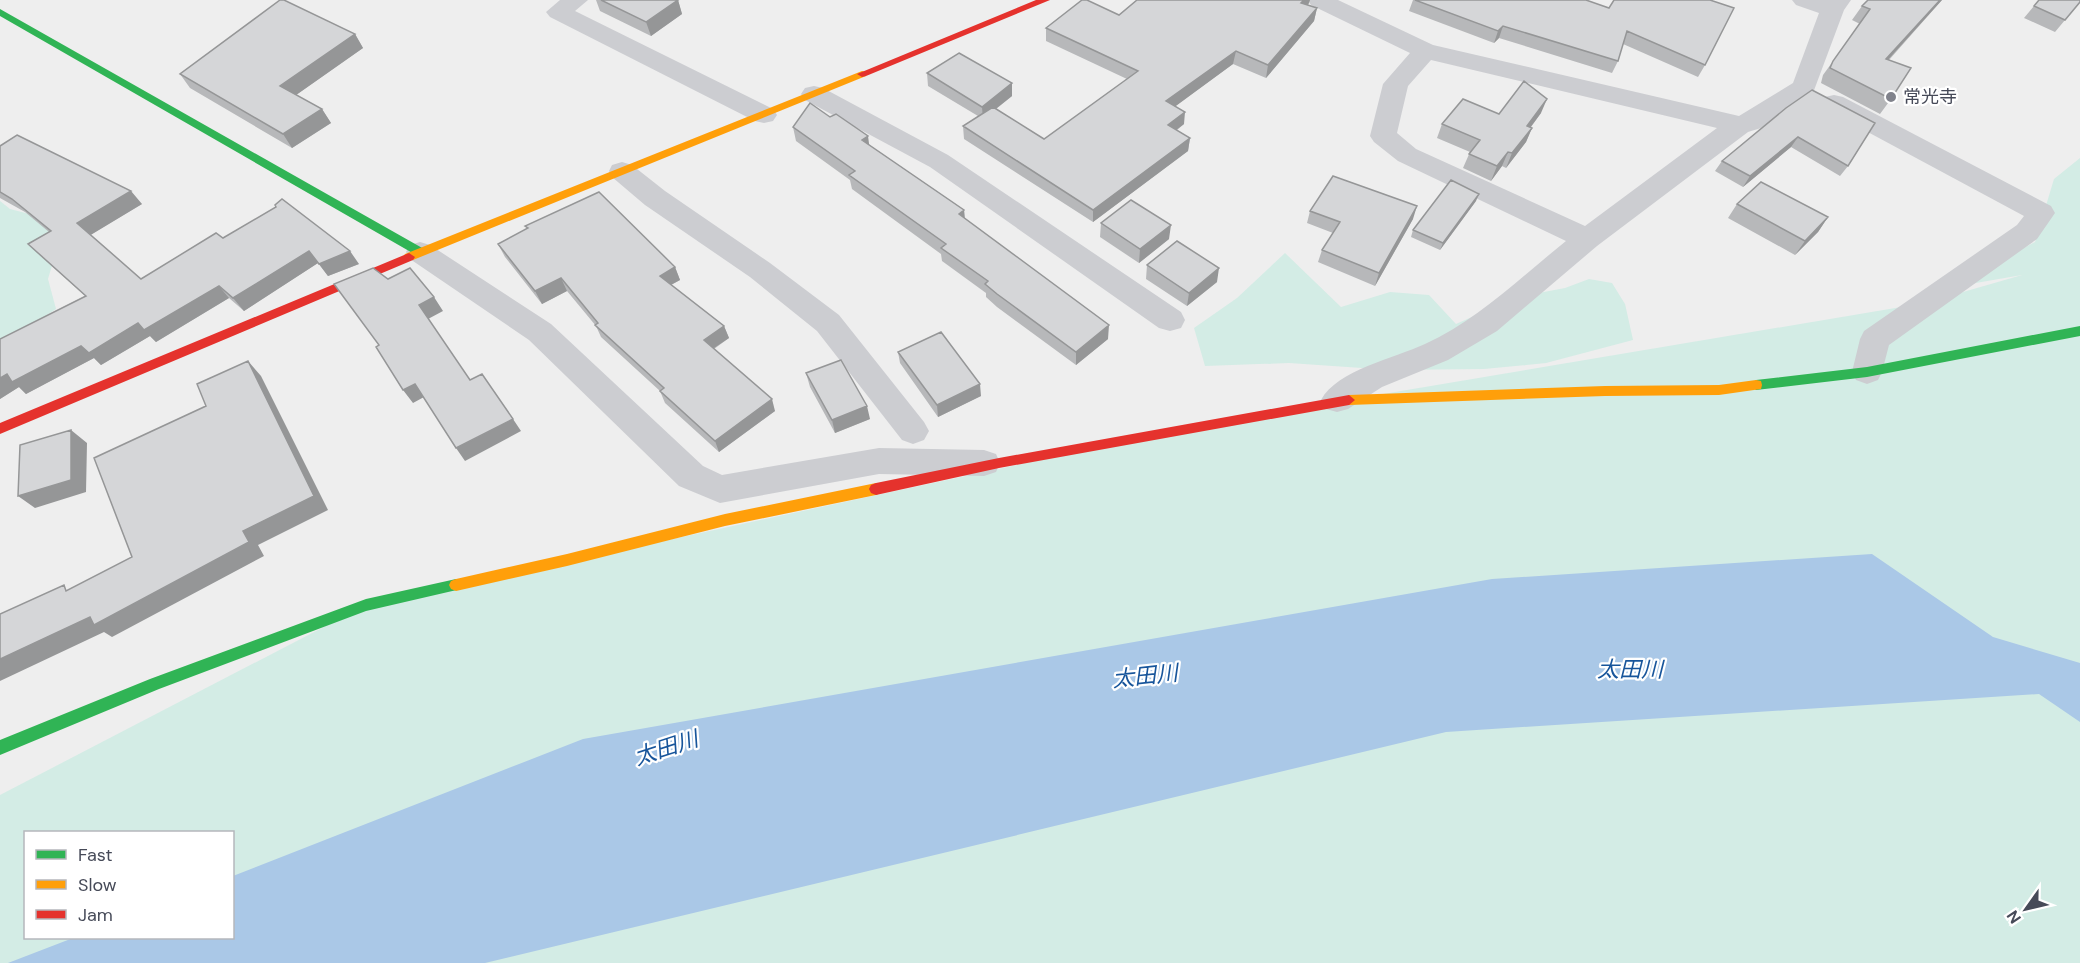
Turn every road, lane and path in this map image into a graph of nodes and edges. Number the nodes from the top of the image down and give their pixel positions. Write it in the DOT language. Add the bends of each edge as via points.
graph roads {
  1 [pos="576,0"];
  2 [pos="1045,0"];
  3 [pos="1319,0"];
  4 [pos="1804,0"];
  5 [pos="1835,4"];
  6 [pos="0,12"];
  7 [pos="1425,51"];
  8 [pos="1804,87"];
  9 [pos="813,94"];
  10 [pos="764,114"];
  11 [pos="1739,125"];
  12 [pos="622,171"];
  13 [pos="1587,238"];
  14 [pos="420,252"];
  15 [pos="1170,320"];
  16 [pos="2080,331"];
  17 [pos="1867,372"];
  18 [pos="1337,400"];
  19 [pos="0,429"];
  20 [pos="913,431"];
  21 [pos="999,463"];
  22 [pos="0,748"];
  1 -- 10 [label="street" via="558,12"];
  2 -- 9 [label="street"];
  3 -- 7 [label="street"];
  4 -- 5 [label="street"];
  5 -- 8 [label="street"];
  6 -- 14 [label="street"];
  7 -- 11 [label="street"];
  7 -- 13 [label="street" via="1396,84 1383,136 1407,155"];
  8 -- 11 [label="street" via="1752,122"];
  8 -- 17 [label="street" via="2041,213 2027,232 1875,339"];
  9 -- 10 [label="street"];
  9 -- 15 [label="street" via="939,161"];
  10 -- 12 [label="street"];
  11 -- 13 [label="street"];
  12 -- 14 [label="street"];
  12 -- 20 [label="street" via="828,323"];
  13 -- 18 [label="street" via="1486,323 1437,352 1371,378"];
  14 -- 19 [label="street"];
  14 -- 21 [label="street" via="540,332 691,476 720,489 879,461"];
  16 -- 17 [label="street"];
  17 -- 18 [label="street" via="1719,390"];
  18 -- 21 [label="street"];
  21 -- 22 [label="street" via="726,520 366,605 155,684"];
}
